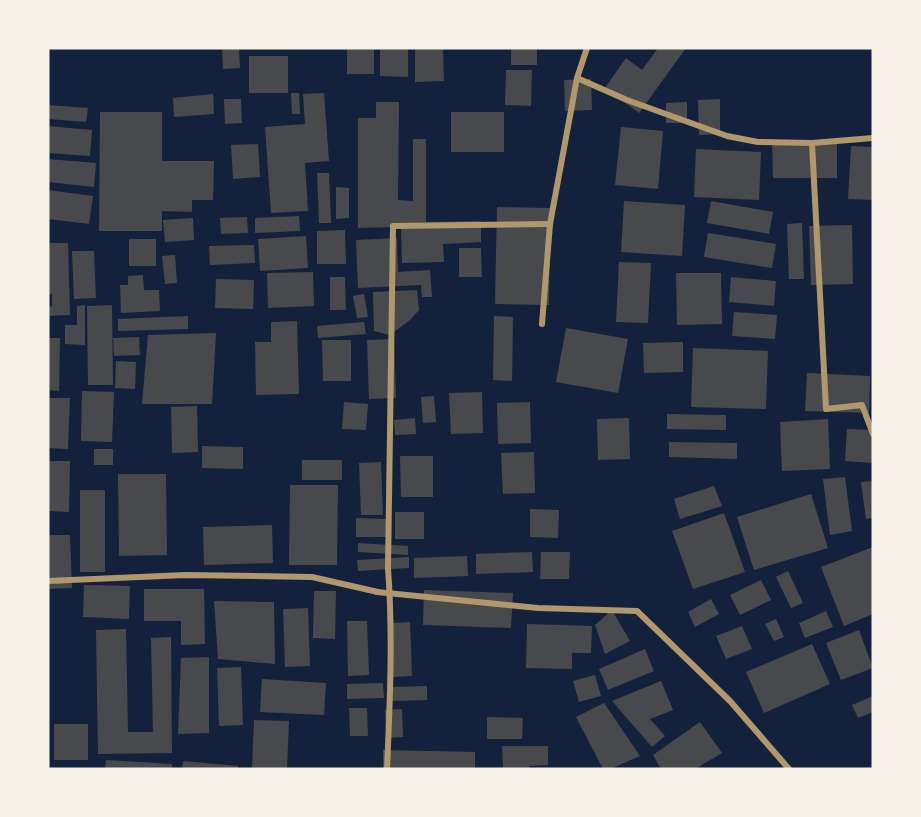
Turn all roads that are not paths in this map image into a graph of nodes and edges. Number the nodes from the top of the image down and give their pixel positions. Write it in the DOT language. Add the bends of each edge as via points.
graph roads {
  1 [pos="587,48"];
  2 [pos="577,78"];
  3 [pos="873,138"];
  4 [pos="812,143"];
  5 [pos="550,224"];
  6 [pos="542,324"];
  7 [pos="873,434"];
  8 [pos="48,581"];
  9 [pos="377,592"];
  10 [pos="390,595"];
  11 [pos="387,769"];
  12 [pos="789,769"];
  1 -- 2 [label="street"];
  2 -- 4 [label="street" via="727,136 758,142"];
  2 -- 5 [label="street"];
  3 -- 4 [label="street"];
  4 -- 7 [label="street" via="825,409 862,405"];
  5 -- 6 [label="street"];
  5 -- 10 [label="street" via="393,226"];
  8 -- 9 [label="street" via="185,575 312,577"];
  9 -- 10 [label="street"];
  9 -- 12 [label="street" via="538,608 637,611 730,701"];
  10 -- 11 [label="street"];
}
